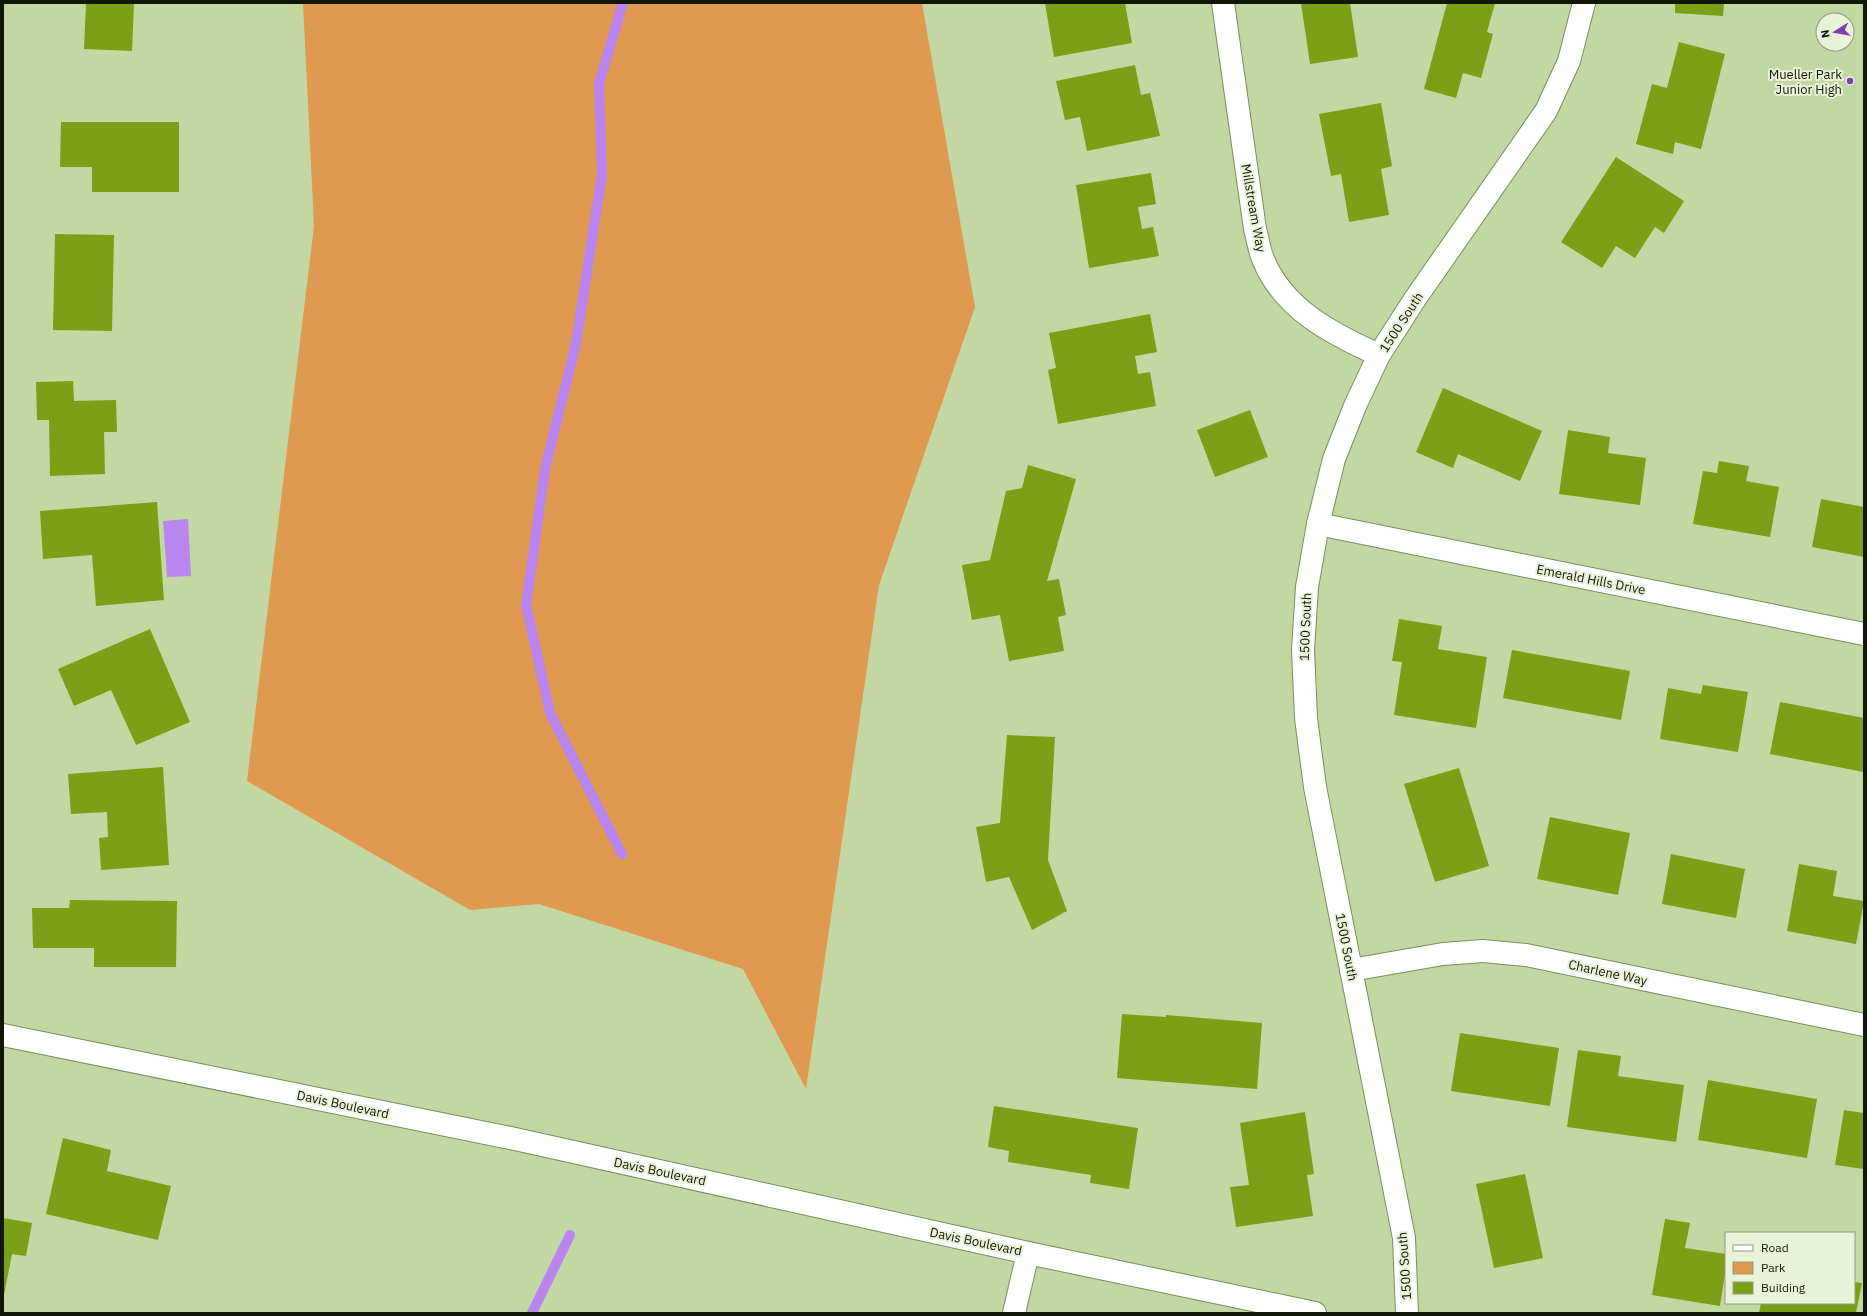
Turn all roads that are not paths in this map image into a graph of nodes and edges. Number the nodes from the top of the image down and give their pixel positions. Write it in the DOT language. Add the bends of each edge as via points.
graph roads {
  1 [pos="1223,3"];
  2 [pos="1584,3"];
  3 [pos="1378,356"];
  4 [pos="1318,524"];
  5 [pos="1864,634"];
  6 [pos="1351,970"];
  7 [pos="1864,1025"];
  8 [pos="3,1035"];
  9 [pos="1028,1253"];
  10 [pos="1014,1313"];
  11 [pos="1315,1313"];
  12 [pos="1407,1313"];
  1 -- 3 [label="street, Millstream Way" via="1255,229 1263,259 1277,285 1297,308 1321,326"];
  2 -- 3 [label="street, 1500 South" via="1569,61 1546,111"];
  3 -- 4 [label="street, 1500 South" via="1354,406 1334,459"];
  4 -- 5 [label="street, Emerald Hills Drive"];
  4 -- 6 [label="street, 1500 South" via="1307,587 1303,650 1306,718 1315,787"];
  6 -- 7 [label="street, Charlene Way" via="1443,954 1484,951 1526,955"];
  6 -- 12 [label="street, 1500 South" via="1404,1238"];
  8 -- 9 [label="street, Davis Boulevard" via="515,1139"];
  9 -- 10 [label="street"];
  9 -- 11 [label="street, Davis Boulevard"];
}
